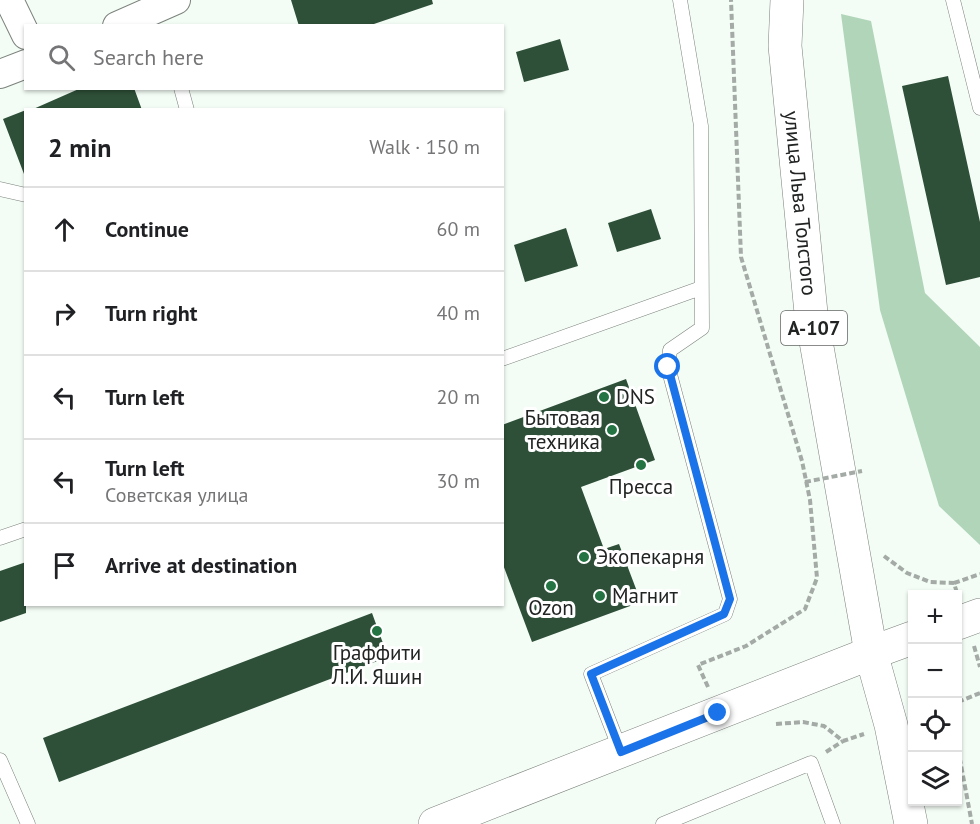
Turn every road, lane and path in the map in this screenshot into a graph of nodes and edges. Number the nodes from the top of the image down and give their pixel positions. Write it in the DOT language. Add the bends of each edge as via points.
graph roads {
  1 [pos="9,0"];
  2 [pos="680,0"];
  3 [pos="731,0"];
  4 [pos="787,0"];
  5 [pos="953,0"];
  6 [pos="166,11"];
  7 [pos="124,24"];
  8 [pos="24,30"];
  9 [pos="24,65"];
  10 [pos="0,74"];
  11 [pos="182,90"];
  12 [pos="186,108"];
  13 [pos="980,108"];
  14 [pos="0,189"];
  15 [pos="24,195"];
  16 [pos="701,288"];
  17 [pos="504,358"];
  18 [pos="862,471"];
  19 [pos="806,482"];
  20 [pos="810,500"];
  21 [pos="24,530"];
  22 [pos="0,538"];
  23 [pos="882,549"];
  24 [pos="980,574"];
  25 [pos="954,583"];
  26 [pos="968,619"];
  27 [pos="908,640"];
  28 [pos="872,653"];
  29 [pos="980,667"];
  30 [pos="980,693"];
  31 [pos="962,700"];
  32 [pos="621,752"];
  33 [pos="958,752"];
  34 [pos="0,760"];
  35 [pos="28,824"];
  36 [pos="435,824"];
  37 [pos="663,824"];
  38 [pos="832,824"];
  39 [pos="911,824"];
  40 [pos="972,824"];
  1 -- 8 [label="street"];
  2 -- 16 [label="lane" via="701,126"];
  3 -- 19 [label="path" via="741,257"];
  4 -- 28 [label="main road, улица Льва Толстого / А-107" via="785,46 811,313"];
  5 -- 13 [label="lane"];
  6 -- 7 [label="street"];
  9 -- 10 [label="street"];
  11 -- 12 [label="lane"];
  14 -- 15 [label="lane"];
  16 -- 17 [label="lane"];
  16 -- 32 [label="lane" via="702,328 670,350 668,367 730,599 724,614 591,674"];
  18 -- 19 [label="path, bridge"];
  19 -- 20 [label="path"];
  21 -- 22 [label="lane"];
  23 -- 25 [label="path" via="885,557 907,573 930,582"];
  24 -- 25 [label="path"];
  25 -- 26 [label="path"];
  26 -- 29 [label="path"];
  27 -- 28 [label="main road"];
  28 -- 32 [label="main road"];
  28 -- 39 [label="main road, А-107"];
  30 -- 31 [label="path"];
  32 -- 36 [label="main road"];
  33 -- 40 [label="path"];
  34 -- 35 [label="lane"];
  37 -- 38 [label="lane" via="811,763"];
}
